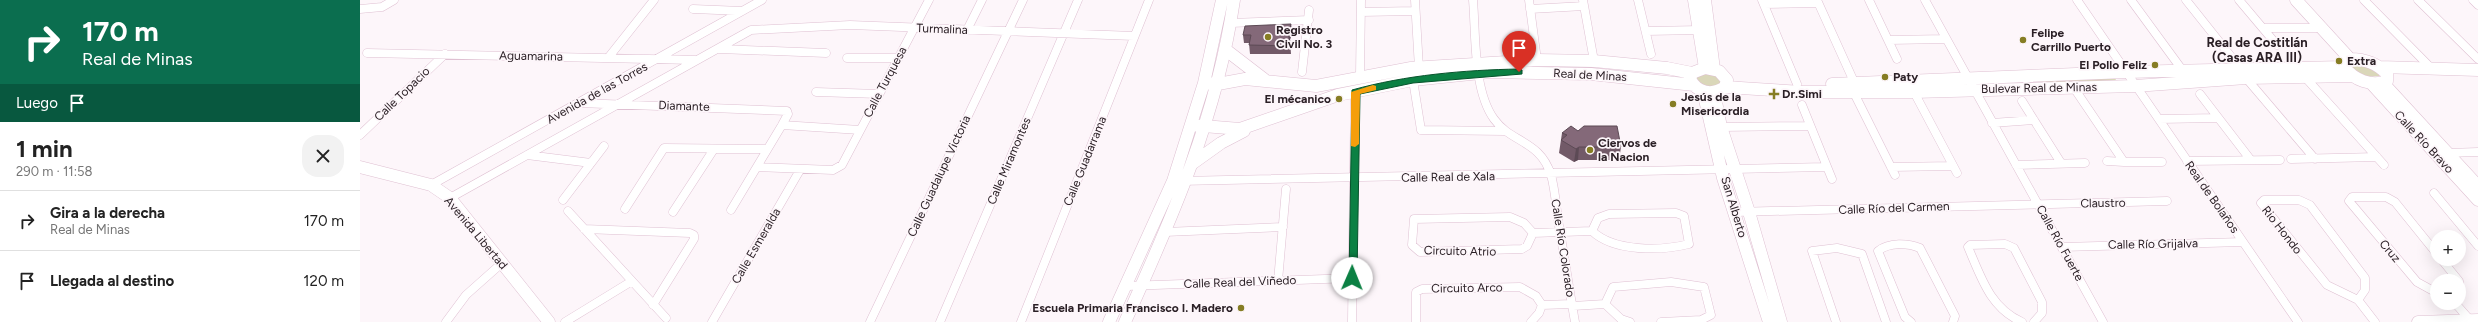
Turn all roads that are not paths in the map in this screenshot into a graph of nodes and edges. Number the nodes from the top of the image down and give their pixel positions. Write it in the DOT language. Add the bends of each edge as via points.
graph roads {
  1 [pos="394,0"];
  2 [pos="654,0"];
  3 [pos="762,0"];
  4 [pos="929,0"];
  5 [pos="982,0"];
  6 [pos="1023,0"];
  7 [pos="1078,0"];
  8 [pos="1148,0"];
  9 [pos="1222,0"];
  10 [pos="1234,0"];
  11 [pos="1361,0"];
  12 [pos="1415,0"];
  13 [pos="1473,0"];
  14 [pos="1529,0"];
  15 [pos="1638,0"];
  16 [pos="1694,0"];
  17 [pos="1705,0"];
  18 [pos="1870,0"];
  19 [pos="1925,0"];
  20 [pos="2077,0"];
  21 [pos="2131,0"];
  22 [pos="2186,0"];
  23 [pos="2239,0"];
  24 [pos="2296,0"];
  25 [pos="2306,0"];
  26 [pos="2364,0"];
  27 [pos="2418,0"];
  28 [pos="2473,0"];
  29 [pos="1818,1"];
  30 [pos="1763,2"];
  31 [pos="1583,3"];
  32 [pos="2478,5"];
  33 [pos="360,9"];
  34 [pos="694,9"];
  35 [pos="1530,9"];
  36 [pos="1309,10"];
  37 [pos="742,11"];
  38 [pos="1415,11"];
  39 [pos="1361,12"];
  40 [pos="1309,20"];
  41 [pos="1230,22"];
  42 [pos="914,28"];
  43 [pos="2264,28"];
  44 [pos="2321,28"];
  45 [pos="751,30"];
  46 [pos="966,30"];
  47 [pos="1701,30"];
  48 [pos="1008,31"];
  49 [pos="1646,31"];
  50 [pos="1063,34"];
  51 [pos="1134,36"];
  52 [pos="1946,39"];
  53 [pos="1889,40"];
  54 [pos="2277,45"];
  55 [pos="718,49"];
  56 [pos="1226,50"];
  57 [pos="367,53"];
  58 [pos="826,53"];
  59 [pos="445,54"];
  60 [pos="1650,54"];
  61 [pos="608,58"];
  62 [pos="847,58"];
  63 [pos="898,58"];
  64 [pos="1897,58"];
  65 [pos="656,59"];
  66 [pos="2478,59"];
  67 [pos="696,60"];
  68 [pos="1537,60"];
  69 [pos="1594,61"];
  70 [pos="2352,62"];
  71 [pos="1419,68"];
  72 [pos="1480,68"];
  73 [pos="2431,68"];
  74 [pos="1709,69"];
  75 [pos="2478,70"];
  76 [pos="2183,71"];
  77 [pos="1302,72"];
  78 [pos="2126,72"];
  79 [pos="1692,73"];
  80 [pos="2244,74"];
  81 [pos="2384,75"];
  82 [pos="1360,76"];
  83 [pos="2304,76"];
  84 [pos="2353,76"];
  85 [pos="2478,77"];
  86 [pos="1265,80"];
  87 [pos="1413,80"];
  88 [pos="1204,82"];
  89 [pos="2371,83"];
  90 [pos="1218,84"];
  91 [pos="1796,84"];
  92 [pos="1971,85"];
  93 [pos="2136,86"];
  94 [pos="1713,87"];
  95 [pos="1855,88"];
  96 [pos="2074,88"];
  97 [pos="816,92"];
  98 [pos="1355,92"];
  99 [pos="1914,92"];
  100 [pos="879,94"];
  101 [pos="2200,94"];
  102 [pos="2022,101"];
  103 [pos="578,104"];
  104 [pos="621,104"];
  105 [pos="1802,105"];
  106 [pos="2218,118"];
  107 [pos="2159,119"];
  108 [pos="2034,120"];
  109 [pos="1992,123"];
  110 [pos="782,125"];
  111 [pos="1191,125"];
  112 [pos="1256,125"];
  113 [pos="1205,126"];
  114 [pos="1810,126"];
  115 [pos="1721,127"];
  116 [pos="860,130"];
  117 [pos="1505,131"];
  118 [pos="360,135"];
  119 [pos="604,146"];
  120 [pos="714,148"];
  121 [pos="767,149"];
  122 [pos="2478,152"];
  123 [pos="2447,153"];
  124 [pos="527,155"];
  125 [pos="2377,157"];
  126 [pos="2291,159"];
  127 [pos="2315,159"];
  128 [pos="2187,160"];
  129 [pos="2250,160"];
  130 [pos="2280,160"];
  131 [pos="2107,161"];
  132 [pos="2124,162"];
  133 [pos="2162,162"];
  134 [pos="591,163"];
  135 [pos="1193,163"];
  136 [pos="2061,163"];
  137 [pos="2085,163"];
  138 [pos="2016,165"];
  139 [pos="2384,165"];
  140 [pos="1953,166"];
  141 [pos="360,167"];
  142 [pos="757,167"];
  143 [pos="1826,167"];
  144 [pos="1891,167"];
  145 [pos="1722,169"];
  146 [pos="1735,169"];
  147 [pos="800,170"];
  148 [pos="1957,173"];
  149 [pos="1551,174"];
  150 [pos="1895,175"];
  151 [pos="1354,179"];
  152 [pos="1832,179"];
  153 [pos="1180,181"];
  154 [pos="431,186"];
  155 [pos="1286,189"];
  156 [pos="2434,193"];
  157 [pos="2477,194"];
  158 [pos="450,198"];
  159 [pos="563,200"];
  160 [pos="2167,201"];
  161 [pos="2038,204"];
  162 [pos="625,209"];
  163 [pos="731,210"];
  164 [pos="568,211"];
  165 [pos="673,212"];
  166 [pos="1735,212"];
  167 [pos="1749,212"];
  168 [pos="1283,227"];
  169 [pos="584,229"];
  170 [pos="1592,231"];
  171 [pos="1165,232"];
  172 [pos="1561,233"];
  173 [pos="1533,234"];
  174 [pos="2473,236"];
  175 [pos="2243,242"];
  176 [pos="2430,246"];
  177 [pos="2478,246"];
  178 [pos="2062,247"];
  179 [pos="502,263"];
  180 [pos="2447,266"];
  181 [pos="2453,274"];
  182 [pos="1352,278"];
  183 [pos="1278,281"];
  184 [pos="632,282"];
  185 [pos="1142,285"];
  186 [pos="1127,286"];
  187 [pos="2430,289"];
  188 [pos="2358,300"];
  189 [pos="1604,304"];
  190 [pos="653,305"];
  191 [pos="1542,305"];
  192 [pos="1573,305"];
  193 [pos="2463,310"];
  194 [pos="666,318"];
  195 [pos="2474,320"];
  196 [pos="446,322"];
  197 [pos="549,322"];
  198 [pos="565,322"];
  199 [pos="712,322"];
  200 [pos="870,322"];
  201 [pos="940,322"];
  202 [pos="1021,322"];
  203 [pos="1109,322"];
  204 [pos="1126,322"];
  205 [pos="1352,322"];
  206 [pos="1416,322"];
  207 [pos="1531,322"];
  208 [pos="1575,322"];
  209 [pos="1630,322"];
  210 [pos="1660,322"];
  211 [pos="1769,322"];
  212 [pos="1781,322"];
  213 [pos="1836,322"];
  214 [pos="1886,322"];
  215 [pos="1911,322"];
  216 [pos="1953,322"];
  217 [pos="2022,322"];
  218 [pos="2034,322"];
  219 [pos="2103,322"];
  220 [pos="2298,322"];
  221 [pos="2375,322"];
  222 [pos="2418,322"];
  1 -- 33 [label="street" via="388,6 378,9"];
  2 -- 61 [label="street"];
  3 -- 37 [label="street, Avenida de las Torres"];
  4 -- 42 [label="street, Calle Turquesa"];
  5 -- 46 [label="street"];
  6 -- 48 [label="street, Calle Guadalupe Victoria"];
  7 -- 50 [label="street, Calle Miramontes"];
  8 -- 51 [label="street, Calle Guadarrama"];
  9 -- 88 [label="street"];
  10 -- 41 [label="street"];
  11 -- 39 [label="street"];
  12 -- 38 [label="street"];
  13 -- 72 [label="street"];
  14 -- 35 [label="street"];
  15 -- 49 [label="street"];
  16 -- 47 [label="street"];
  17 -- 74 [label="street"];
  18 -- 53 [label="street"];
  19 -- 52 [label="street, Calle Río Fuerte"];
  20 -- 78 [label="street, Real de Bolaños"];
  21 -- 76 [label="street"];
  22 -- 80 [label="street"];
  23 -- 43 [label="street"];
  24 -- 44 [label="street"];
  25 -- 70 [label="street"];
  26 -- 73 [label="street"];
  27 -- 66 [label="street"];
  28 -- 32 [label="street"];
  29 -- 30 [label="street"];
  29 -- 95 [label="street"];
  30 -- 91 [label="street"];
  31 -- 35 [label="street"];
  31 -- 69 [label="street"];
  34 -- 37 [label="street"];
  35 -- 68 [label="street"];
  36 -- 40 [label="street"];
  37 -- 65 [label="street, Avenida de las Torres"];
  38 -- 39 [label="street"];
  38 -- 71 [label="street"];
  39 -- 82 [label="street"];
  40 -- 41 [label="street"];
  40 -- 77 [label="street"];
  41 -- 56 [label="street"];
  42 -- 45 [label="street, Turmalina" via="850,24"];
  42 -- 46 [label="street, Turmalina"];
  42 -- 63 [label="street, Calle Turquesa"];
  43 -- 44 [label="street"];
  43 -- 54 [label="street"];
  44 -- 70 [label="street"];
  45 -- 55 [label="street, Avenida de las Torres"];
  46 -- 48 [label="street, Turmalina"];
  47 -- 49 [label="street"];
  47 -- 74 [label="street"];
  48 -- 50 [label="street, Turmalina"];
  48 -- 200 [label="street, Calle Guadalupe Victoria"];
  49 -- 60 [label="street"];
  50 -- 51 [label="street, Turmalina"];
  50 -- 201 [label="street, Calle Miramontes"];
  51 -- 202 [label="street, Calle Guadarrama"];
  52 -- 53 [label="street"];
  52 -- 92 [label="street, Calle Río Fuerte"];
  53 -- 64 [label="street"];
  55 -- 58 [label="street"];
  55 -- 67 [label="street, Avenida de las Torres"];
  56 -- 86 [label="street"];
  56 -- 90 [label="street"];
  57 -- 59 [label="street, Aguamarina"];
  59 -- 61 [label="street, Aguamarina"];
  59 -- 118 [label="street, Calle Topacio"];
  61 -- 65 [label="street, Aguamarina"];
  62 -- 63 [label="street"];
  63 -- 100 [label="street, Calle Turquesa"];
  65 -- 67 [label="street, Aguamarina"];
  65 -- 103 [label="street, Avenida de las Torres"];
  67 -- 104 [label="street, Avenida de las Torres"];
  68 -- 69 [label="street, Real de Minas"];
  68 -- 72 [label="street, Real de Minas"];
  69 -- 79 [label="street, Real de Minas"];
  70 -- 80 [label="street, Bulevar Real de Minas"];
  70 -- 81 [label="street"];
  70 -- 84 [label="street"];
  71 -- 72 [label="street, Real de Minas"];
  71 -- 82 [label="street, Real de Minas"];
  72 -- 87 [label="street, Real de Minas"];
  72 -- 94 [label="street, Real de Minas" via="1591,74"];
  72 -- 117 [label="street" via="1483,96 1494,119"];
  73 -- 75 [label="street"];
  73 -- 81 [label="street"];
  74 -- 79 [label="street"];
  74 -- 94 [label="street" via="1723,74"];
  76 -- 78 [label="street, Bulevar Real de Minas"];
  76 -- 80 [label="street, Bulevar Real de Minas"];
  78 -- 92 [label="street, Bulevar Real de Minas"];
  78 -- 93 [label="street, Real de Bolaños"];
  79 -- 94 [label="street" via="1690,79"];
  80 -- 83 [label="street, Bulevar Real de Minas"];
  80 -- 93 [label="street, Bulevar Real de Minas"];
  80 -- 127 [label="street"];
  81 -- 85 [label="street"];
  81 -- 89 [label="street"];
  81 -- 123 [label="street, Calle Río Bravo"];
  82 -- 86 [label="street, Real de Minas" via="1316,86"];
  83 -- 84 [label="street, Bulevar Real de Minas"];
  83 -- 125 [label="street"];
  84 -- 89 [label="street"];
  86 -- 90 [label="street, Real de Minas" via="1245,79"];
  87 -- 98 [label="street, Real de Minas"];
  87 -- 117 [label="street" via="1420,130"];
  88 -- 90 [label="street, Real de Minas"];
  88 -- 111 [label="street"];
  89 -- 157 [label="street, Calle Río Bravo"];
  90 -- 113 [label="street"];
  91 -- 94 [label="street, Bulevar Real de Minas"];
  91 -- 95 [label="street, Bulevar Real de Minas"];
  92 -- 95 [label="street, Bulevar Real de Minas"];
  92 -- 96 [label="street, Bulevar Real de Minas"];
  92 -- 99 [label="street, Bulevar Real de Minas"];
  92 -- 109 [label="street, Calle Río Fuerte"];
  93 -- 96 [label="street, Bulevar Real de Minas"];
  93 -- 107 [label="street, Real de Bolaños"];
  94 -- 95 [label="street, Bulevar Real de Minas"];
  94 -- 115 [label="street, San Alberto"];
  94 -- 145 [label="street, San Alberto" via="1707,118"];
  95 -- 99 [label="street, Bulevar Real de Minas"];
  95 -- 144 [label="street"];
  96 -- 132 [label="street"];
  97 -- 100 [label="street"];
  98 -- 112 [label="street, Real de Minas" via="1303,107"];
  98 -- 151 [label="street"];
  99 -- 140 [label="street"];
  100 -- 116 [label="street, Calle Turquesa"];
  101 -- 106 [label="street"];
  102 -- 108 [label="street"];
  103 -- 104 [label="street, Diamante"];
  103 -- 154 [label="street, Avenida de las Torres"];
  104 -- 110 [label="street, Diamante" via="783,109 788,114"];
  104 -- 124 [label="street, Avenida de las Torres"];
  105 -- 114 [label="street"];
  106 -- 107 [label="street"];
  106 -- 129 [label="street"];
  107 -- 128 [label="street, Real de Bolaños"];
  108 -- 109 [label="street"];
  108 -- 136 [label="street"];
  109 -- 138 [label="street, Calle Río Fuerte"];
  110 -- 116 [label="street"];
  110 -- 121 [label="street"];
  111 -- 113 [label="street, Real de Minas"];
  111 -- 153 [label="street"];
  112 -- 113 [label="street, Real de Minas" via="1240,129"];
  112 -- 135 [label="street" via="1221,143"];
  113 -- 135 [label="street"];
  114 -- 115 [label="street"];
  114 -- 143 [label="street"];
  115 -- 146 [label="street, San Alberto"];
  116 -- 147 [label="street, Calle Turquesa" via="842,165 833,170"];
  117 -- 149 [label="street, Calle Río Colorado" via="1539,152"];
  119 -- 134 [label="street"];
  120 -- 121 [label="street"];
  120 -- 162 [label="street" via="664,148"];
  120 -- 165 [label="street"];
  121 -- 142 [label="street"];
  122 -- 123 [label="street"];
  123 -- 157 [label="street, Calle Río Bravo"];
  124 -- 134 [label="street"];
  124 -- 158 [label="street, Avenida de las Torres"];
  125 -- 127 [label="street"];
  125 -- 139 [label="street"];
  126 -- 127 [label="street"];
  128 -- 129 [label="street"];
  128 -- 175 [label="street, Real de Bolaños"];
  129 -- 130 [label="street"];
  131 -- 132 [label="street"];
  132 -- 133 [label="street"];
  134 -- 159 [label="street"];
  135 -- 153 [label="street"];
  136 -- 137 [label="street"];
  136 -- 138 [label="street"];
  138 -- 161 [label="street, Calle Río Fuerte"];
  140 -- 144 [label="street"];
  140 -- 148 [label="street"];
  141 -- 154 [label="street, Avenida Libertad"];
  142 -- 147 [label="street"];
  142 -- 163 [label="street"];
  143 -- 146 [label="street, Calle Real de Xala"];
  143 -- 152 [label="street"];
  144 -- 150 [label="street"];
  145 -- 146 [label="street, Calle Real de Xala"];
  145 -- 149 [label="street, Calle Real de Xala"];
  145 -- 166 [label="street, San Alberto"];
  146 -- 167 [label="street, San Alberto"];
  147 -- 199 [label="street, Calle Esmeralda"];
  149 -- 151 [label="street, Calle Real de Xala"];
  149 -- 172 [label="street, Calle Río Colorado"];
  151 -- 153 [label="street, Calle Real de Xala"];
  151 -- 182 [label="street"];
  153 -- 171 [label="street"];
  153 -- 186 [label="street"];
  154 -- 158 [label="street, Avenida Libertad"];
  155 -- 168 [label="street"];
  156 -- 174 [label="street"];
  158 -- 179 [label="street, Avenida Libertad"];
  160 -- 161 [label="street, Claustro"];
  161 -- 167 [label="street, Calle Río del Carmen"];
  161 -- 178 [label="street, Calle Río Fuerte"];
  164 -- 169 [label="street"];
  166 -- 167 [label="street, Calle Río del Carmen"];
  166 -- 211 [label="street, San Alberto"];
  167 -- 212 [label="street, San Alberto"];
  168 -- 171 [label="street"];
  168 -- 183 [label="street"];
  169 -- 184 [label="street"];
  169 -- 190 [label="street" via="694,235 694,239"];
  170 -- 170 [label="street" via="1598,218 1609,214 1676,212 1684,216 1689,244 1613,246 1597,239"];
  170 -- 172 [label="street"];
  171 -- 185 [label="street"];
  172 -- 173 [label="street"];
  172 -- 192 [label="street, Calle Río Colorado"];
  173 -- 173 [label="street, Circuito Atrio" via="1524,223 1510,217 1418,218 1412,223 1412,245 1420,252 1514,251 1527,246"];
  174 -- 177 [label="street"];
  175 -- 178 [label="street, Calle Río Grijalva"];
  175 -- 220 [label="street, Real de Bolaños"];
  176 -- 187 [label="street, Cruz" via="2394,202 2386,197 2352,197 2349,201 2417,282"];
  178 -- 219 [label="street, Calle Río Fuerte"];
  179 -- 196 [label="street" via="466,295"];
  179 -- 197 [label="street, Avenida Libertad"];
  180 -- 181 [label="street"];
  182 -- 183 [label="street, Calle Real del Viñedo"];
  182 -- 205 [label="street"];
  183 -- 185 [label="street, Calle Real del Viñedo"];
  184 -- 190 [label="street"];
  184 -- 198 [label="street"];
  185 -- 186 [label="street, Calle Real del Viñedo"];
  185 -- 204 [label="street"];
  186 -- 203 [label="street"];
  188 -- 188 [label="street, Rio Hondo" via="2327,285 2261,203 2264,200 2299,200 2310,205 2365,278 2367,286"];
  188 -- 221 [label="street, Rio Hondo"];
  189 -- 192 [label="street"];
  189 -- 209 [label="street" via="1621,319"];
  189 -- 210 [label="street" via="1613,287 1627,284 1692,282 1704,287 1711,315 1701,320"];
  190 -- 194 [label="street"];
  191 -- 192 [label="street"];
  191 -- 206 [label="street, Circuito Arco" via="1536,296 1520,287 1422,289 1416,292"];
  191 -- 207 [label="street"];
  192 -- 208 [label="street, Calle Río Colorado"];
  193 -- 195 [label="street"];
  195 -- 222 [label="street"];
  213 -- 214 [label="street" via="1812,251 1826,247 1847,248 1862,254"];
  215 -- 216 [label="street" via="1905,317 1878,251 1884,246 1915,245 1920,248 1955,316"];
  217 -- 218 [label="street" via="2012,319 1992,300 1968,247 1970,245 2004,244 2014,248 2042,302 2044,310 2040,318"];
}
